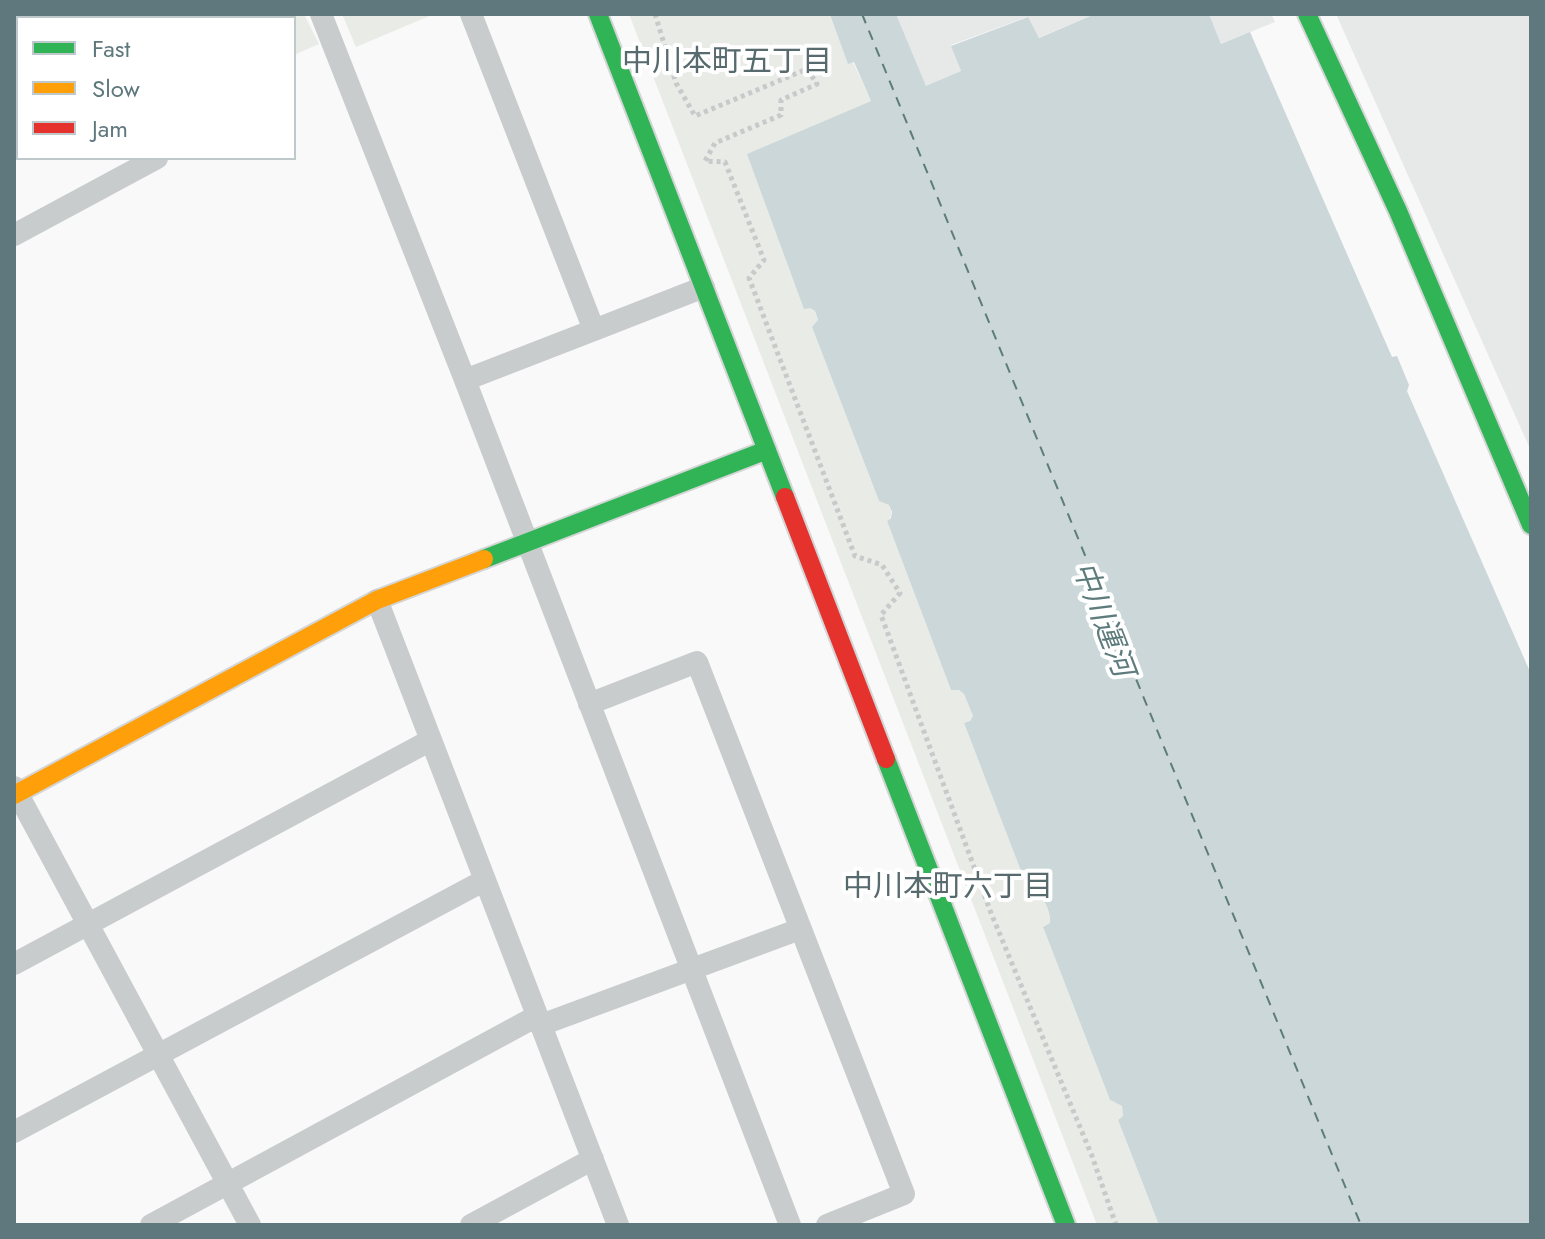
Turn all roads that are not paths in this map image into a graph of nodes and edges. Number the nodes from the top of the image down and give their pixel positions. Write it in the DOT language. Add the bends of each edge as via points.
graph roads {
  1 [pos="321,14"];
  2 [pos="471,14"];
  3 [pos="598,14"];
  4 [pos="1307,14"];
  5 [pos="153,160"];
  6 [pos="14,235"];
  7 [pos="704,287"];
  8 [pos="594,330"];
  9 [pos="465,380"];
  10 [pos="767,450"];
  11 [pos="1531,525"];
  12 [pos="527,543"];
  13 [pos="377,600"];
  14 [pos="589,704"];
  15 [pos="431,740"];
  16 [pos="15,792"];
  17 [pos="485,880"];
  18 [pos="88,924"];
  19 [pos="800,929"];
  20 [pos="14,964"];
  21 [pos="692,969"];
  22 [pos="539,1021"];
  23 [pos="158,1055"];
  24 [pos="14,1132"];
  25 [pos="593,1159"];
  26 [pos="227,1183"];
  27 [pos="151,1225"];
  28 [pos="250,1225"];
  29 [pos="471,1225"];
  30 [pos="618,1225"];
  31 [pos="790,1225"];
  32 [pos="827,1225"];
  33 [pos="1066,1225"];
  1 -- 9 [label="street"];
  2 -- 8 [label="street"];
  3 -- 7 [label="main road"];
  4 -- 11 [label="main road" via="1398,211"];
  5 -- 6 [label="street"];
  7 -- 8 [label="street"];
  7 -- 10 [label="main road"];
  8 -- 9 [label="street"];
  9 -- 12 [label="street"];
  10 -- 12 [label="main road"];
  10 -- 33 [label="main road"];
  12 -- 13 [label="main road"];
  12 -- 14 [label="street"];
  13 -- 15 [label="street"];
  13 -- 16 [label="main road"];
  14 -- 19 [label="street" via="697,662"];
  14 -- 21 [label="street"];
  15 -- 17 [label="street"];
  15 -- 18 [label="street"];
  16 -- 18 [label="street"];
  17 -- 22 [label="street"];
  17 -- 23 [label="street"];
  18 -- 20 [label="street"];
  18 -- 23 [label="street"];
  19 -- 21 [label="street"];
  19 -- 32 [label="street" via="904,1194"];
  21 -- 22 [label="street"];
  21 -- 31 [label="street"];
  22 -- 25 [label="street"];
  22 -- 26 [label="street"];
  23 -- 24 [label="street"];
  23 -- 26 [label="street"];
  25 -- 29 [label="street"];
  25 -- 30 [label="street"];
  26 -- 27 [label="street"];
  26 -- 28 [label="street"];
}
